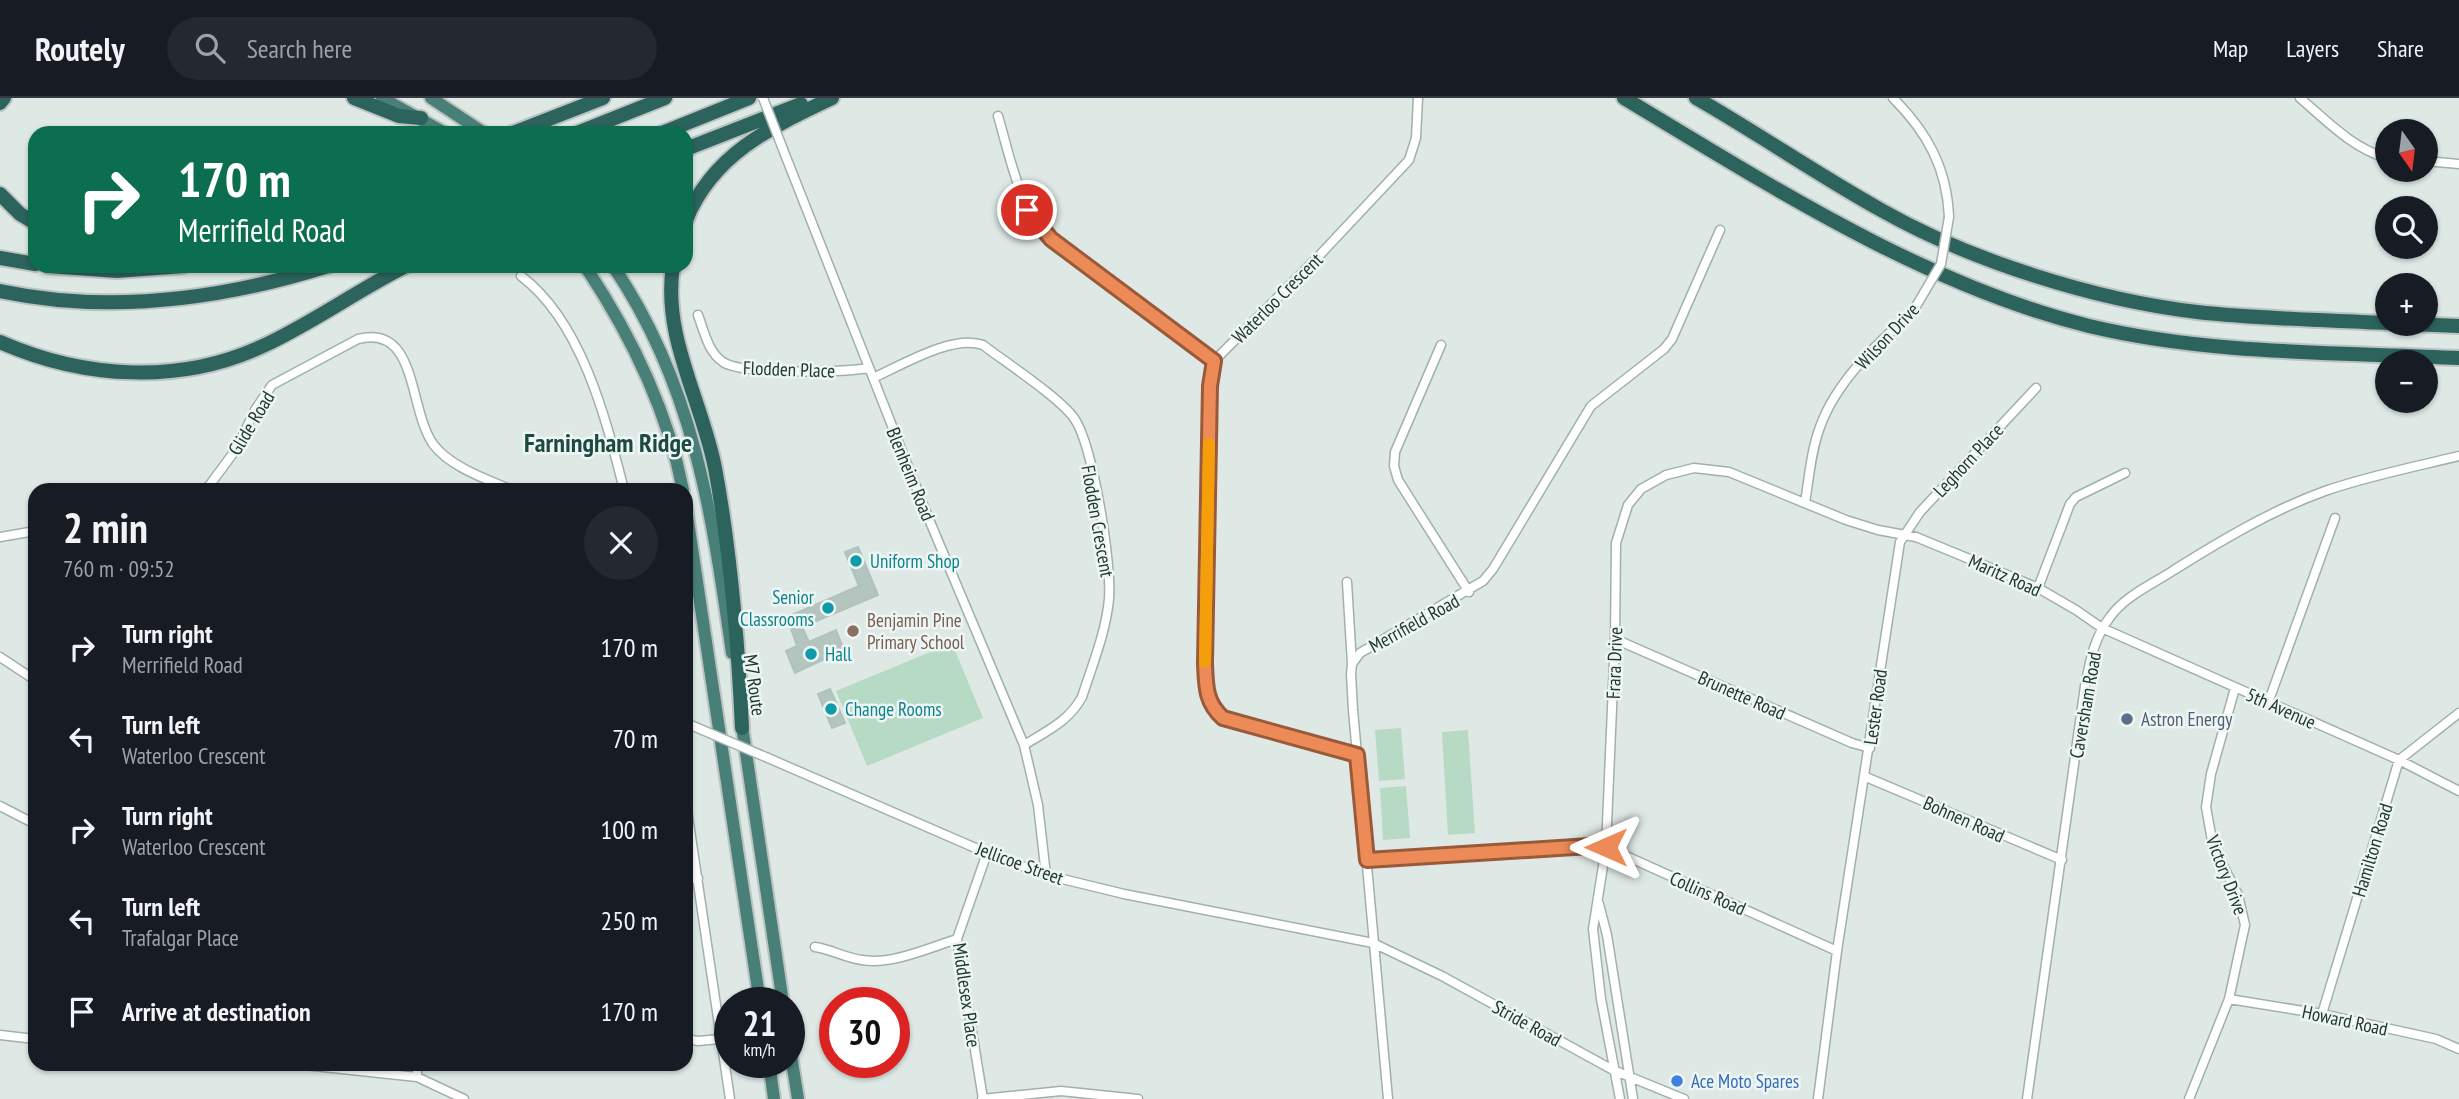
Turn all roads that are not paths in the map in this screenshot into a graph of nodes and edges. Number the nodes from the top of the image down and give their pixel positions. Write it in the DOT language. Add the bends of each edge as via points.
graph roads {
  1 [pos="4,98"];
  2 [pos="354,98"];
  3 [pos="383,98"];
  4 [pos="430,98"];
  5 [pos="603,98"];
  6 [pos="664,98"];
  7 [pos="749,98"];
  8 [pos="763,98"];
  9 [pos="815,98"];
  10 [pos="832,98"];
  11 [pos="1418,98"];
  12 [pos="1624,98"];
  13 [pos="1696,98"];
  14 [pos="1893,98"];
  15 [pos="2300,98"];
  16 [pos="0,103"];
  17 [pos="998,116"];
  18 [pos="421,118"];
  19 [pos="434,126"];
  20 [pos="473,126"];
  21 [pos="530,126"];
  22 [pos="594,126"];
  23 [pos="679,126"];
  24 [pos="693,146"];
  25 [pos="2375,154"];
  26 [pos="2438,162"];
  27 [pos="2459,164"];
  28 [pos="0,194"];
  29 [pos="693,206"];
  30 [pos="28,219"];
  31 [pos="1720,230"];
  32 [pos="0,258"];
  33 [pos="28,263"];
  34 [pos="304,273"];
  35 [pos="393,273"];
  36 [pos="589,273"];
  37 [pos="617,273"];
  38 [pos="672,273"];
  39 [pos="521,276"];
  40 [pos="0,291"];
  41 [pos="698,315"];
  42 [pos="2375,322"];
  43 [pos="2438,325"];
  44 [pos="2459,326"];
  45 [pos="0,342"];
  46 [pos="1441,345"];
  47 [pos="2459,358"];
  48 [pos="1214,361"];
  49 [pos="869,368"];
  50 [pos="873,377"];
  51 [pos="2036,388"];
  52 [pos="2459,456"];
  53 [pos="2124,473"];
  54 [pos="211,483"];
  55 [pos="498,483"];
  56 [pos="622,483"];
  57 [pos="681,483"];
  58 [pos="1805,503"];
  59 [pos="2335,519"];
  60 [pos="28,532"];
  61 [pos="1903,534"];
  62 [pos="0,537"];
  63 [pos="693,555"];
  64 [pos="1347,582"];
  65 [pos="2038,589"];
  66 [pos="1469,592"];
  67 [pos="2102,628"];
  68 [pos="1615,639"];
  69 [pos="0,657"];
  70 [pos="1352,664"];
  71 [pos="28,675"];
  72 [pos="2235,688"];
  73 [pos="2268,703"];
  74 [pos="2459,713"];
  75 [pos="693,726"];
  76 [pos="742,728"];
  77 [pos="1024,745"];
  78 [pos="1870,748"];
  79 [pos="1357,755"];
  80 [pos="2399,760"];
  81 [pos="1866,777"];
  82 [pos="2459,791"];
  83 [pos="0,806"];
  84 [pos="28,820"];
  85 [pos="693,846"];
  86 [pos="1606,847"];
  87 [pos="987,853"];
  88 [pos="1367,860"];
  89 [pos="2062,860"];
  90 [pos="1046,875"];
  91 [pos="698,877"];
  92 [pos="693,878"];
  93 [pos="1598,901"];
  94 [pos="957,939"];
  95 [pos="1373,943"];
  96 [pos="815,947"];
  97 [pos="1838,951"];
  98 [pos="758,987"];
  99 [pos="781,987"];
  100 [pos="714,995"];
  101 [pos="2229,999"];
  102 [pos="2322,1014"];
  103 [pos="0,1035"];
  104 [pos="28,1038"];
  105 [pos="693,1040"];
  106 [pos="714,1040"];
  107 [pos="2459,1049"];
  108 [pos="1613,1070"];
  109 [pos="361,1071"];
  110 [pos="417,1071"];
  111 [pos="1628,1075"];
  112 [pos="418,1077"];
  113 [pos="726,1078"];
  114 [pos="771,1078"];
  115 [pos="795,1078"];
  116 [pos="464,1099"];
  117 [pos="730,1099"];
  118 [pos="774,1099"];
  119 [pos="798,1099"];
  120 [pos="982,1099"];
  121 [pos="1138,1099"];
  122 [pos="1388,1099"];
  123 [pos="1620,1099"];
  124 [pos="1633,1099"];
  125 [pos="1684,1099"];
  126 [pos="1818,1099"];
  127 [pos="2027,1099"];
  128 [pos="2189,1099"];
  1 -- 16 [label="highway"];
  2 -- 18 [label="highway" via="399,116"];
  3 -- 18 [label="highway"];
  4 -- 20 [label="highway"];
  5 -- 21 [label="highway"];
  6 -- 22 [label="highway"];
  7 -- 23 [label="highway"];
  8 -- 49 [label="street, Blenheim Road, bridge"];
  9 -- 24 [label="highway"];
  10 -- 29 [label="highway" via="738,149 719,166"];
  11 -- 48 [label="street, Waterloo Crescent" via="1416,138 1409,160"];
  12 -- 47 [label="highway" via="1888,249 1953,280 2056,317 2187,344"];
  13 -- 42 [label="highway" via="1883,211 1954,244 2067,285 2197,312"];
  14 -- 58 [label="street, Wilson Drive, bridge" via="1920,128 1943,174 1949,217 1941,264 1912,313 1877,344 1833,401 1820,426"];
  15 -- 25 [label="street" via="2354,144"];
  17 -- 48 [label="street" via="1019,189 1036,225"];
  18 -- 19 [label="highway"];
  26 -- 27 [label="street"];
  28 -- 30 [label="highway"];
  31 -- 66 [label="street, Merrifield Road" via="1672,339 1591,406 1493,569"];
  32 -- 33 [label="highway"];
  34 -- 40 [label="highway" via="168,300 65,299"];
  35 -- 45 [label="highway" via="264,345 202,367 151,373 90,369"];
  36 -- 57 [label="highway" via="643,364 669,433"];
  37 -- 76 [label="highway, M7 Route" via="672,374 691,430 711,520"];
  38 -- 76 [label="highway" via="675,331 708,436 724,528 738,644"];
  39 -- 56 [label="street" via="557,314 584,363"];
  41 -- 49 [label="street, Flodden Place" via="716,357 734,368"];
  43 -- 44 [label="highway"];
  46 -- 66 [label="street" via="1395,452 1394,466 1398,480"];
  48 -- 79 [label="street" via="1207,696 1223,718"];
  49 -- 50 [label="street, Blenheim Road"];
  50 -- 77 [label="street, Blenheim Road"];
  50 -- 77 [label="street, Flodden Crescent" via="954,343 973,341 1064,408 1078,425 1098,495 1110,579 1107,613 1075,710"];
  51 -- 61 [label="street, Leghorn Place"];
  52 -- 67 [label="street, Caversham Road" via="2353,482 2300,501 2138,593"];
  53 -- 65 [label="street" via="2070,504"];
  54 -- 55 [label="street, Glide Road" via="272,385 372,335 399,350 421,421 434,445 445,456"];
  58 -- 61 [label="street" via="1846,520"];
  58 -- 68 [label="street, Frara Drive" via="1728,472 1694,468 1666,475 1641,489 1628,505 1616,543"];
  59 -- 73 [label="street"];
  60 -- 62 [label="street"];
  61 -- 65 [label="street, Maritz Road"];
  61 -- 78 [label="street, Lester Road"];
  63 -- 98 [label="highway"];
  64 -- 70 [label="street"];
  65 -- 67 [label="street, Maritz Road"];
  66 -- 70 [label="street, Merrifield Road" via="1360,653"];
  67 -- 72 [label="street, 5th Avenue"];
  67 -- 89 [label="street, Caversham Road" via="2092,649 2085,686"];
  68 -- 78 [label="street, Brunette Road"];
  68 -- 86 [label="street, Frara Drive"];
  69 -- 71 [label="street"];
  70 -- 79 [label="street, Merrifield Road"];
  72 -- 73 [label="street, 5th Avenue"];
  72 -- 101 [label="street, Victory Drive" via="2206,807 2213,846 2238,895 2245,925"];
  73 -- 80 [label="street, 5th Avenue"];
  74 -- 80 [label="street"];
  75 -- 87 [label="street, Jellicoe Street, bridge"];
  76 -- 99 [label="highway, M7 Route"];
  77 -- 90 [label="street, Blenheim Road" via="1038,805"];
  78 -- 81 [label="street, Lester Road"];
  79 -- 88 [label="street, Merrifield Road"];
  80 -- 82 [label="street, 5th Avenue"];
  80 -- 102 [label="street, Hamilton Road"];
  81 -- 89 [label="street, Bohnen Road"];
  81 -- 97 [label="street, Lester Road"];
  83 -- 84 [label="street"];
  85 -- 91 [label="street"];
  86 -- 88 [label="street, Collins Road"];
  86 -- 93 [label="street, Frara Drive"];
  86 -- 97 [label="street, Collins Road"];
  87 -- 90 [label="street, Jellicoe Street"];
  87 -- 94 [label="street, Middlesex Place"];
  88 -- 95 [label="street, Merrifield Road"];
  89 -- 127 [label="street, Caversham Road"];
  90 -- 95 [label="street, Jellicoe Street"];
  91 -- 92 [label="street"];
  91 -- 100 [label="street"];
  93 -- 108 [label="street, Frara Drive" via="1593,929 1595,958"];
  93 -- 111 [label="street, Frara Drive"];
  94 -- 96 [label="street" via="878,961"];
  94 -- 120 [label="street, Middlesex Place"];
  95 -- 108 [label="street, Stride Road"];
  95 -- 122 [label="street, Merrifield Road"];
  97 -- 126 [label="street, Lester Road"];
  101 -- 102 [label="street, Howard Road"];
  101 -- 128 [label="street, Victory Drive"];
  102 -- 107 [label="street, Howard Road" via="2436,1039"];
  103 -- 104 [label="street"];
  105 -- 106 [label="street"];
  108 -- 111 [label="street, Stride Road"];
  108 -- 123 [label="street, Frara Drive"];
  109 -- 112 [label="street"];
  110 -- 112 [label="street"];
  111 -- 124 [label="street, Frara Drive"];
  111 -- 125 [label="street, Stride Road"];
  112 -- 116 [label="street"];
  113 -- 117 [label="street"];
  114 -- 118 [label="highway"];
  115 -- 119 [label="highway"];
  120 -- 121 [label="street" via="1061,1091"];
}
